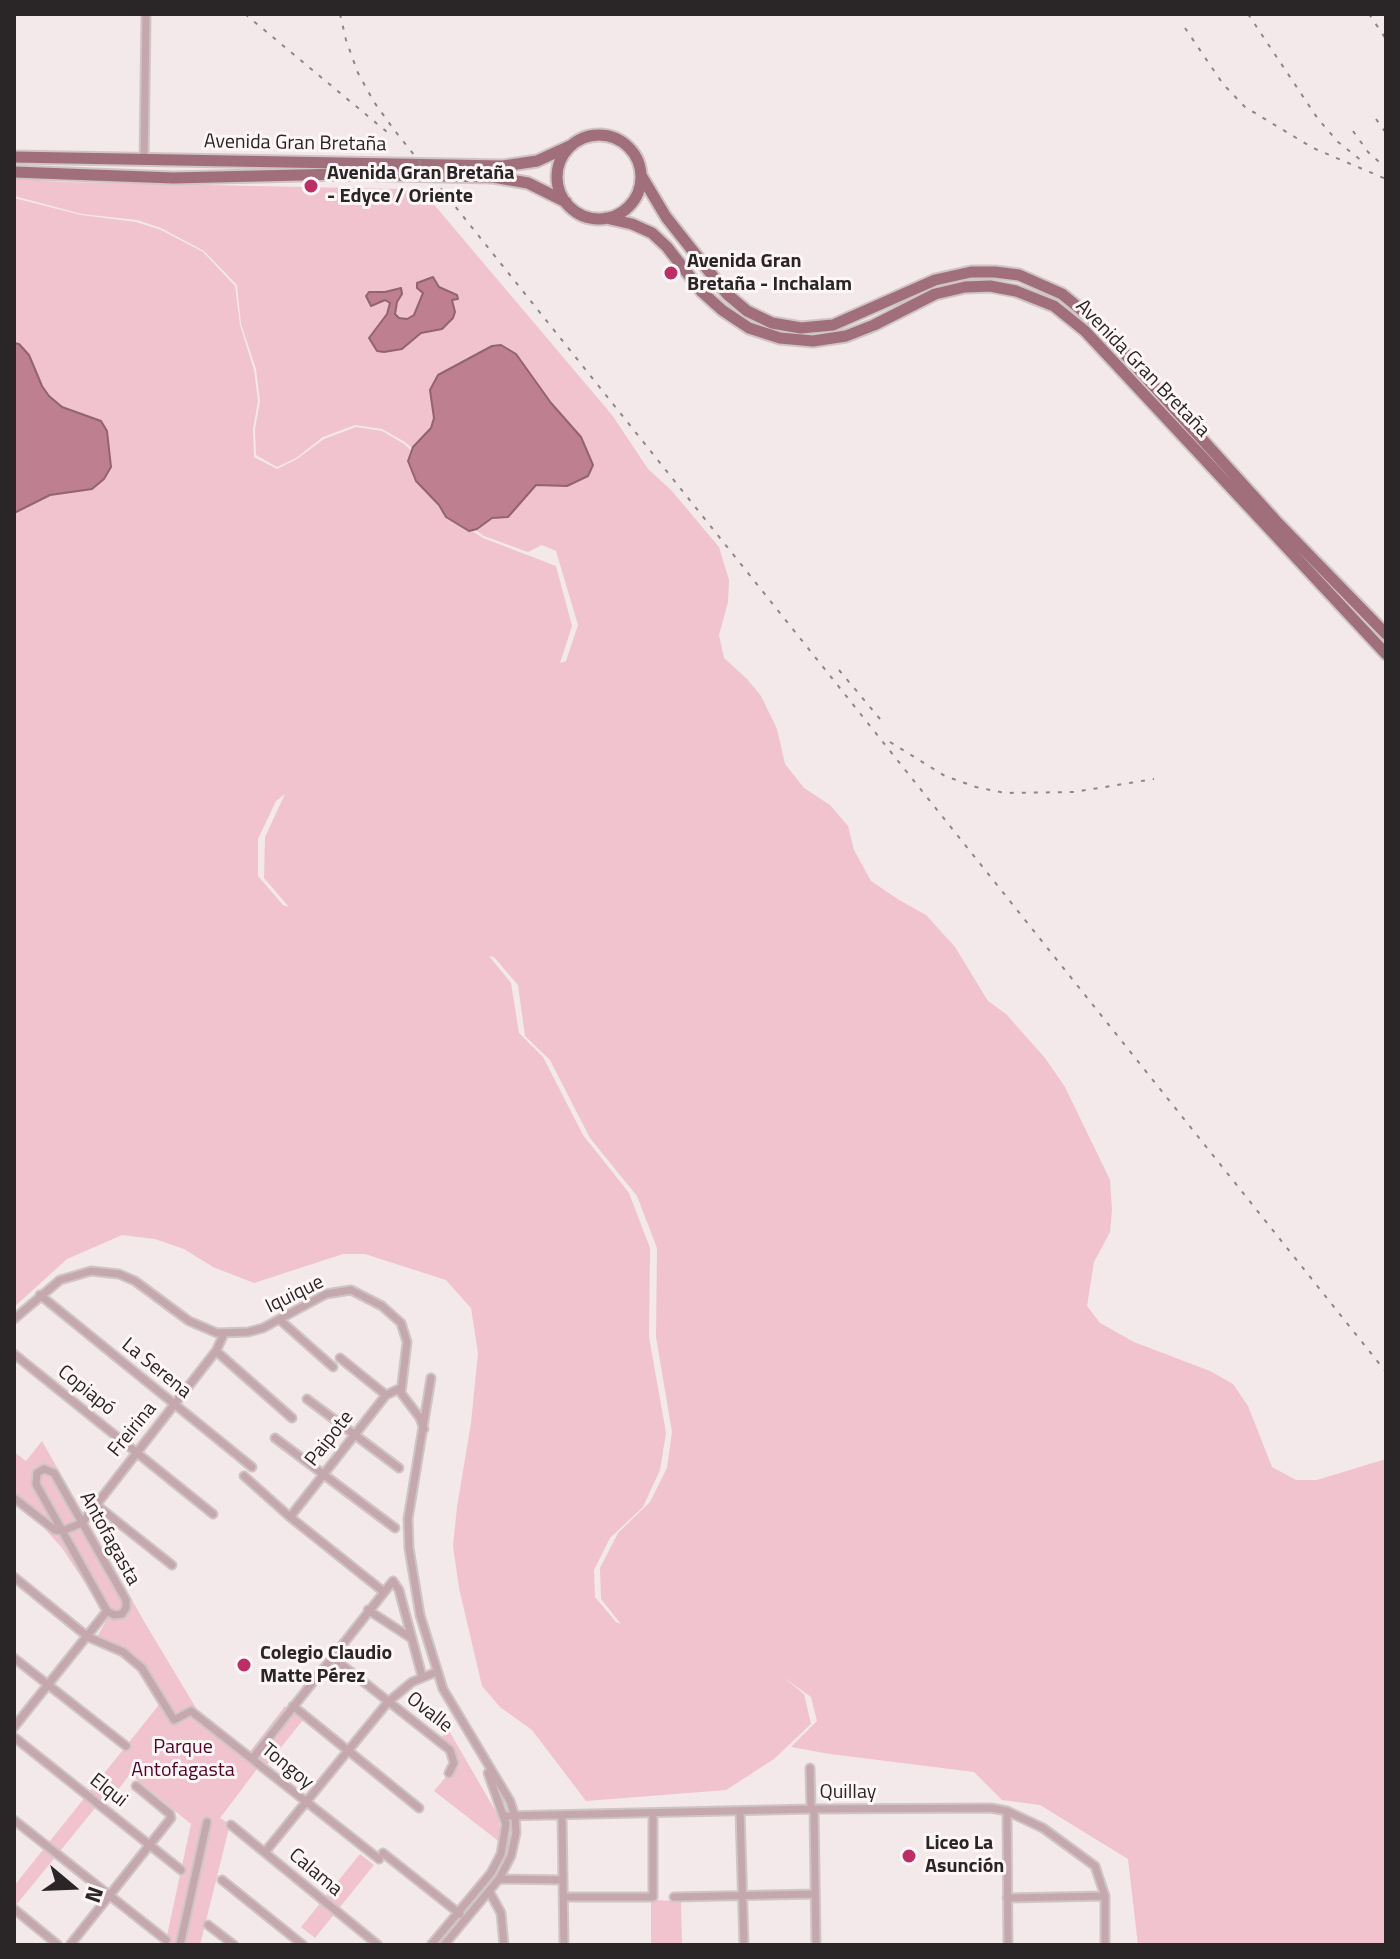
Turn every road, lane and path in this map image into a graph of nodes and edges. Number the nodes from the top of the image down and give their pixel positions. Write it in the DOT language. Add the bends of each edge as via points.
graph roads {
  1 [pos="146,14"];
  2 [pos="572,145"];
  3 [pos="14,157"];
  4 [pos="144,160"];
  5 [pos="14,172"];
  6 [pos="641,175"];
  7 [pos="173,178"];
  8 [pos="566,202"];
  9 [pos="606,218"];
  10 [pos="1386,634"];
  11 [pos="1386,654"];
  12 [pos="40,1295"];
  13 [pos="14,1319"];
  14 [pos="280,1320"];
  15 [pos="224,1334"];
  16 [pos="216,1351"];
  17 [pos="14,1354"];
  18 [pos="340,1358"];
  19 [pos="333,1367"];
  20 [pos="431,1378"];
  21 [pos="401,1388"];
  22 [pos="386,1395"];
  23 [pos="307,1399"];
  24 [pos="173,1404"];
  25 [pos="292,1418"];
  26 [pos="425,1431"];
  27 [pos="355,1434"];
  28 [pos="275,1438"];
  29 [pos="135,1451"];
  30 [pos="252,1467"];
  31 [pos="399,1468"];
  32 [pos="323,1474"];
  33 [pos="244,1476"];
  34 [pos="14,1498"];
  35 [pos="95,1504"];
  36 [pos="213,1514"];
  37 [pos="290,1517"];
  38 [pos="82,1523"];
  39 [pos="395,1528"];
  40 [pos="58,1531"];
  41 [pos="172,1565"];
  42 [pos="14,1577"];
  43 [pos="384,1592"];
  44 [pos="368,1610"];
  45 [pos="107,1611"];
  46 [pos="88,1637"];
  47 [pos="411,1638"];
  48 [pos="332,1657"];
  49 [pos="14,1658"];
  50 [pos="436,1672"];
  51 [pos="422,1676"];
  52 [pos="49,1685"];
  53 [pos="388,1702"];
  54 [pos="293,1706"];
  55 [pos="14,1727"];
  56 [pos="14,1737"];
  57 [pos="126,1746"];
  58 [pos="349,1750"];
  59 [pos="479,1752"];
  60 [pos="252,1759"];
  61 [pos="810,1768"];
  62 [pos="449,1773"];
  63 [pos="136,1786"];
  64 [pos="305,1802"];
  65 [pos="419,1808"];
  66 [pos="812,1809"];
  67 [pos="740,1811"];
  68 [pos="1007,1811"];
  69 [pos="653,1813"];
  70 [pos="562,1815"];
  71 [pos="504,1816"];
  72 [pos="515,1816"];
  73 [pos="14,1820"];
  74 [pos="207,1822"];
  75 [pos="231,1825"];
  76 [pos="149,1845"];
  77 [pos="265,1852"];
  78 [pos="181,1870"];
  79 [pos="499,1879"];
  80 [pos="222,1880"];
  81 [pos="563,1880"];
  82 [pos="489,1891"];
  83 [pos="815,1894"];
  84 [pos="109,1895"];
  85 [pos="742,1896"];
  86 [pos="1105,1896"];
  87 [pos="564,1897"];
  88 [pos="674,1897"];
  89 [pos="1007,1898"];
  90 [pos="14,1909"];
  91 [pos="458,1913"];
  92 [pos="465,1919"];
  93 [pos="208,1925"];
  94 [pos="166,1940"];
  95 [pos="58,1945"];
  96 [pos="70,1945"];
  97 [pos="180,1945"];
  98 [pos="234,1945"];
  99 [pos="303,1945"];
  100 [pos="378,1945"];
  101 [pos="431,1945"];
  102 [pos="444,1945"];
  103 [pos="504,1945"];
  104 [pos="564,1945"];
  105 [pos="744,1945"];
  106 [pos="816,1945"];
  107 [pos="1008,1945"];
  108 [pos="1105,1945"];
  1 -- 4 [label="street"];
  2 -- 4 [label="main road, Avenida Gran Bretaña" via="537,161 503,166"];
  2 -- 6 [label="main road" via="592,135 615,138 634,153"];
  2 -- 8 [label="main road" via="558,170"];
  3 -- 4 [label="main road, Avenida Gran Bretaña"];
  4 -- 7 [label="main road"];
  5 -- 7 [label="main road, Avenida Gran Bretaña"];
  6 -- 9 [label="main road" via="631,203"];
  6 -- 10 [label="main road, Avenida Gran Bretaña" via="717,282 740,306 772,323 801,328 833,325 923,285 971,272 1019,275 1062,294 1088,314"];
  7 -- 8 [label="main road, Avenida Gran Bretaña" via="493,177 528,183"];
  8 -- 9 [label="main road" via="586,216"];
  9 -- 11 [label="main road, Avenida Gran Bretaña" via="652,233 722,310 749,328 780,338 846,336 935,294 965,287 1016,291 1054,306 1085,331"];
  12 -- 13 [label="street"];
  12 -- 15 [label="street" via="74,1274 119,1274 189,1321"];
  12 -- 24 [label="street, La Serena"];
  14 -- 15 [label="street, Iquique"];
  14 -- 19 [label="street"];
  14 -- 21 [label="street, Iquique" via="326,1294 364,1294 392,1314 404,1331"];
  15 -- 16 [label="street, Freirina"];
  16 -- 24 [label="street, Freirina"];
  16 -- 25 [label="street"];
  17 -- 29 [label="street, Copiapó"];
  18 -- 22 [label="street"];
  20 -- 26 [label="street"];
  21 -- 22 [label="street, Paipote"];
  21 -- 26 [label="street"];
  22 -- 27 [label="street, Paipote"];
  23 -- 27 [label="street"];
  24 -- 29 [label="street, Freirina"];
  24 -- 30 [label="street, La Serena"];
  26 -- 50 [label="street" via="410,1503 409,1548"];
  27 -- 31 [label="street"];
  27 -- 32 [label="street, Paipote"];
  28 -- 32 [label="street"];
  29 -- 35 [label="street, Freirina"];
  29 -- 36 [label="street, Copiapó"];
  32 -- 37 [label="street, Paipote"];
  32 -- 39 [label="street"];
  33 -- 37 [label="street"];
  34 -- 40 [label="street"];
  35 -- 38 [label="street, Freirina"];
  35 -- 41 [label="street"];
  37 -- 43 [label="street"];
  38 -- 40 [label="street"];
  38 -- 40 [label="street, Antofagasta" via="54,1473 41,1470 35,1482"];
  38 -- 45 [label="street, Antofagasta" via="126,1600 122,1614"];
  40 -- 45 [label="street, Antofagasta"];
  42 -- 46 [label="street"];
  43 -- 44 [label="street"];
  43 -- 47 [label="street" via="393,1581 396,1584"];
  44 -- 47 [label="street"];
  44 -- 48 [label="street"];
  45 -- 46 [label="street"];
  46 -- 52 [label="street"];
  46 -- 60 [label="street, Tongoy" via="123,1652 142,1668 174,1720 191,1711"];
  47 -- 51 [label="street"];
  48 -- 53 [label="street, Ovalle"];
  48 -- 54 [label="street"];
  49 -- 52 [label="street"];
  50 -- 51 [label="street"];
  50 -- 59 [label="street"];
  51 -- 53 [label="street"];
  52 -- 55 [label="street"];
  52 -- 57 [label="street"];
  53 -- 58 [label="street"];
  53 -- 62 [label="street, Ovalle" via="450,1750 454,1763"];
  54 -- 58 [label="street"];
  54 -- 60 [label="street"];
  56 -- 76 [label="street, Elqui"];
  58 -- 64 [label="street"];
  58 -- 65 [label="street"];
  59 -- 71 [label="street"];
  59 -- 72 [label="street"];
  60 -- 64 [label="street, Tongoy"];
  61 -- 66 [label="street"];
  63 -- 76 [label="street" via="171,1816"];
  64 -- 77 [label="street"];
  64 -- 91 [label="street, Tongoy"];
  66 -- 67 [label="street, Quillay"];
  66 -- 68 [label="street, Quillay"];
  66 -- 83 [label="street"];
  67 -- 69 [label="street, Quillay"];
  67 -- 85 [label="street"];
  68 -- 86 [label="street, Quillay" via="1033,1821 1089,1860"];
  68 -- 89 [label="street"];
  69 -- 70 [label="street, Quillay"];
  69 -- 87 [label="street" via="653,1897"];
  70 -- 72 [label="street, Quillay"];
  70 -- 81 [label="street"];
  71 -- 72 [label="street, Quillay"];
  71 -- 91 [label="street" via="505,1837 497,1863"];
  72 -- 79 [label="street" via="514,1847"];
  73 -- 84 [label="street"];
  74 -- 97 [label="street"];
  75 -- 77 [label="street, Calama"];
  76 -- 78 [label="street, Elqui"];
  76 -- 84 [label="street"];
  77 -- 100 [label="street, Calama"];
  79 -- 81 [label="street"];
  79 -- 82 [label="street"];
  80 -- 99 [label="street"];
  81 -- 87 [label="street"];
  82 -- 92 [label="street"];
  82 -- 103 [label="street" via="501,1913"];
  83 -- 85 [label="street"];
  83 -- 106 [label="street"];
  84 -- 94 [label="street"];
  84 -- 96 [label="street"];
  85 -- 88 [label="street"];
  85 -- 105 [label="street"];
  86 -- 89 [label="street"];
  86 -- 108 [label="street, Quillay"];
  87 -- 104 [label="street"];
  89 -- 107 [label="street"];
  90 -- 95 [label="street"];
  91 -- 92 [label="street, Tongoy"];
  91 -- 101 [label="street"];
  92 -- 102 [label="street"];
  93 -- 98 [label="street"];
}
